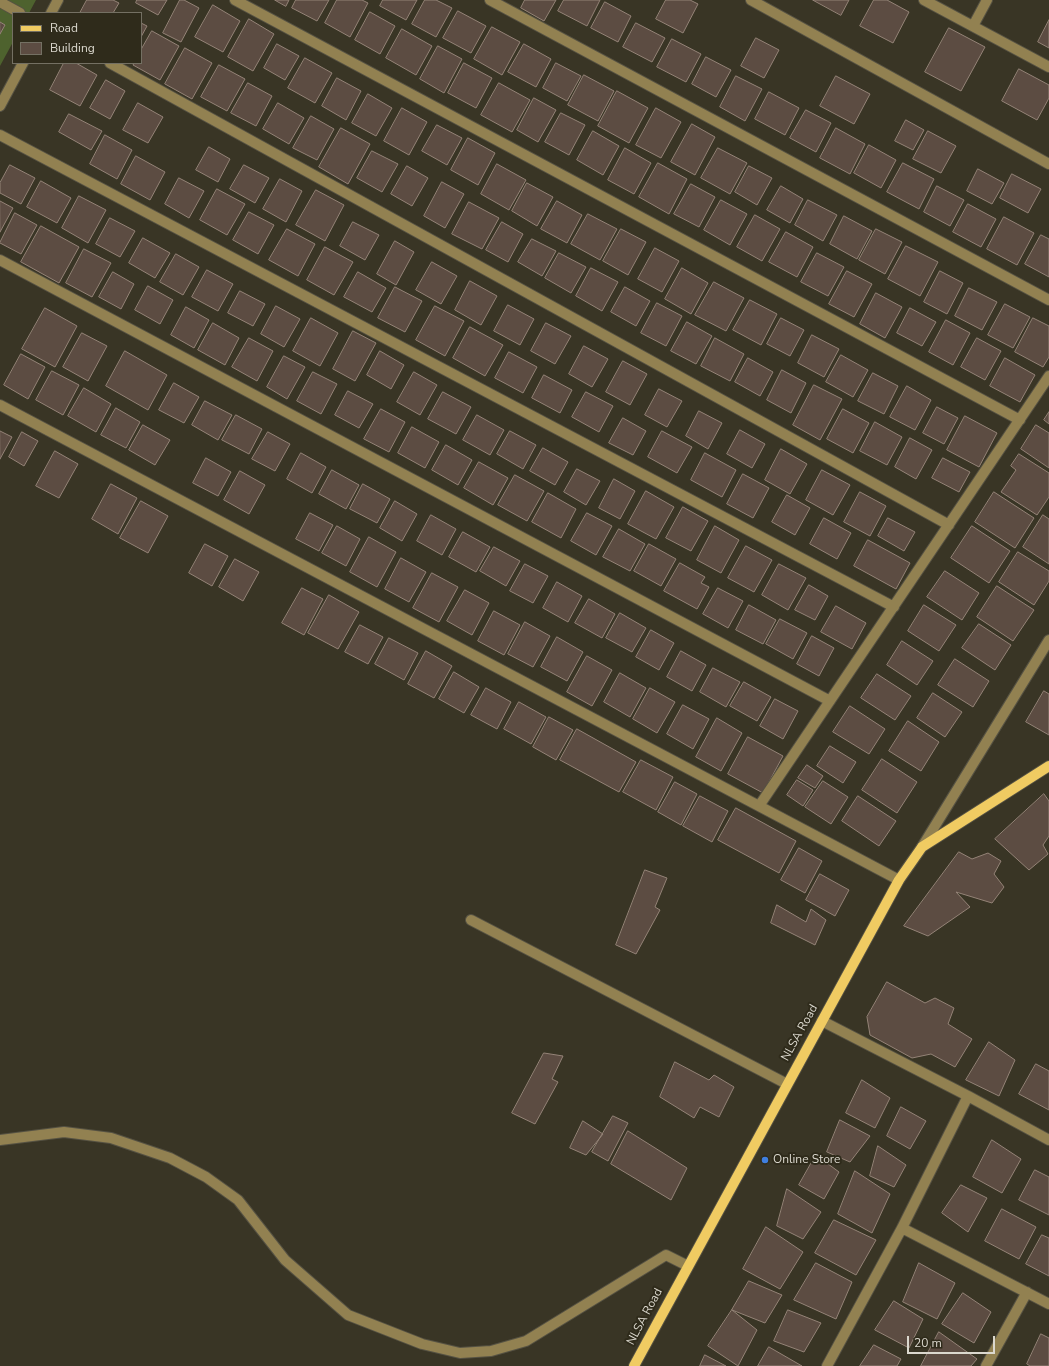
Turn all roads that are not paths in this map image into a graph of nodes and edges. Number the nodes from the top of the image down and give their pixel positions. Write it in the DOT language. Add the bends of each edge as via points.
graph roads {
  1 [pos="58,0"];
  2 [pos="235,0"];
  3 [pos="490,0"];
  4 [pos="751,0"];
  5 [pos="924,0"];
  6 [pos="987,0"];
  7 [pos="0,2"];
  8 [pos="18,12"];
  9 [pos="52,12"];
  10 [pos="973,26"];
  11 [pos="22,64"];
  12 [pos="112,64"];
  13 [pos="1049,67"];
  14 [pos="0,106"];
  15 [pos="0,134"];
  16 [pos="1049,164"];
  17 [pos="0,260"];
  18 [pos="1049,300"];
  19 [pos="1049,376"];
  20 [pos="0,405"];
  21 [pos="1020,420"];
  22 [pos="949,525"];
  23 [pos="894,606"];
  24 [pos="1049,640"];
  25 [pos="830,701"];
  26 [pos="1049,766"];
  27 [pos="759,806"];
  28 [pos="922,847"];
  29 [pos="899,880"];
  30 [pos="471,920"];
  31 [pos="822,1021"];
  32 [pos="787,1084"];
  33 [pos="968,1096"];
  34 [pos="0,1140"];
  35 [pos="1049,1140"];
  36 [pos="902,1228"];
  37 [pos="688,1266"];
  38 [pos="1027,1292"];
  39 [pos="1049,1304"];
  40 [pos="634,1366"];
  41 [pos="827,1366"];
  42 [pos="986,1366"];
  1 -- 9 [label="street"];
  2 -- 21 [label="street"];
  3 -- 18 [label="street"];
  4 -- 16 [label="street"];
  5 -- 10 [label="street"];
  6 -- 10 [label="street"];
  7 -- 8 [label="street"];
  10 -- 13 [label="street"];
  11 -- 14 [label="street"];
  12 -- 22 [label="street"];
  15 -- 23 [label="street"];
  17 -- 25 [label="street"];
  19 -- 21 [label="street"];
  20 -- 27 [label="street"];
  21 -- 22 [label="street"];
  22 -- 23 [label="street"];
  23 -- 25 [label="street"];
  24 -- 28 [label="street"];
  25 -- 27 [label="street"];
  26 -- 28 [label="main road, NLSA Road"];
  27 -- 29 [label="street"];
  28 -- 29 [label="main road, NLSA Road"];
  29 -- 31 [label="main road, NLSA Road"];
  30 -- 32 [label="street"];
  31 -- 32 [label="main road, NLSA Road"];
  31 -- 33 [label="street"];
  32 -- 37 [label="main road, NLSA Road"];
  33 -- 35 [label="street"];
  33 -- 36 [label="street"];
  34 -- 37 [label="street" via="64,1132 112,1138 170,1158 206,1177 238,1200 284,1260 348,1314 422,1344 460,1353 491,1351 526,1342 666,1255"];
  36 -- 38 [label="street"];
  36 -- 41 [label="street"];
  37 -- 40 [label="main road, NLSA Road"];
  38 -- 39 [label="street"];
  38 -- 42 [label="street"];
}
